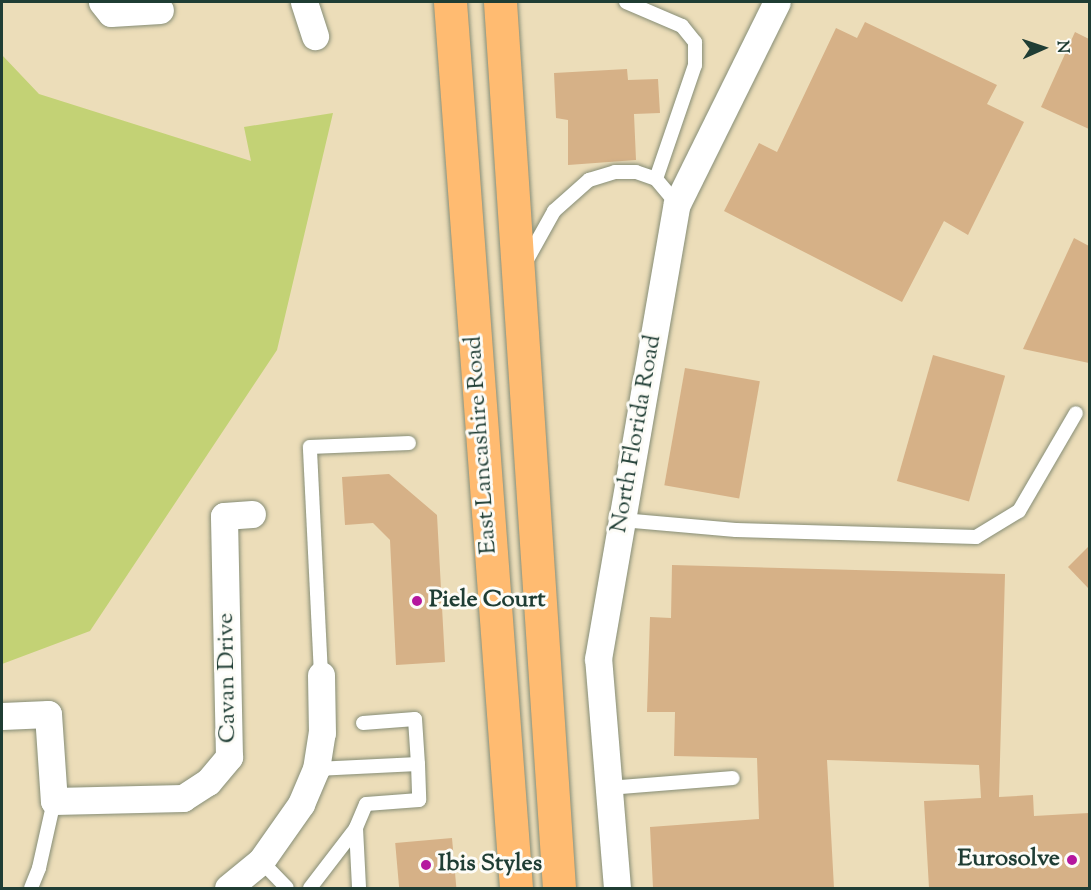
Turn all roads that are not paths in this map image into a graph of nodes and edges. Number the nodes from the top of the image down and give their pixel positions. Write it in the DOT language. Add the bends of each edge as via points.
graph roads {
  1 [pos="102,2"];
  2 [pos="306,2"];
  3 [pos="450,2"];
  4 [pos="500,2"];
  5 [pos="626,2"];
  6 [pos="777,2"];
  7 [pos="160,10"];
  8 [pos="315,36"];
  9 [pos="656,179"];
  10 [pos="676,204"];
  11 [pos="520,271"];
  12 [pos="1076,413"];
  13 [pos="409,443"];
  14 [pos="252,514"];
  15 [pos="622,520"];
  16 [pos="321,675"];
  17 [pos="2,716"];
  18 [pos="363,723"];
  19 [pos="418,764"];
  20 [pos="316,769"];
  21 [pos="733,778"];
  22 [pos="609,788"];
  23 [pos="54,801"];
  24 [pos="356,828"];
  25 [pos="512,837"];
  26 [pos="261,861"];
  27 [pos="31,888"];
  28 [pos="228,888"];
  29 [pos="288,888"];
  30 [pos="310,888"];
  31 [pos="359,888"];
  32 [pos="509,888"];
  33 [pos="516,888"];
  34 [pos="560,888"];
  35 [pos="617,888"];
  1 -- 7 [label="street" via="111,13"];
  2 -- 8 [label="street"];
  3 -- 25 [label="highway, East Lancashire Road"];
  4 -- 11 [label="highway, East Lancashire Road"];
  5 -- 9 [label="lane" via="682,26 695,42 695,65"];
  6 -- 10 [label="street, North Florida Road"];
  9 -- 10 [label="lane"];
  9 -- 11 [label="lane" via="636,172 615,172 589,180 554,211"];
  10 -- 15 [label="street, North Florida Road"];
  11 -- 34 [label="highway, East Lancashire Road"];
  12 -- 15 [label="lane" via="1019,512 976,537 736,530"];
  13 -- 16 [label="lane" via="310,447"];
  14 -- 23 [label="street, Cavan Drive" via="225,516 229,757 208,782 183,798"];
  15 -- 22 [label="street, North Florida Road" via="598,659"];
  16 -- 20 [label="street" via="322,734"];
  17 -- 23 [label="street" via="48,714"];
  18 -- 19 [label="lane" via="415,719"];
  19 -- 20 [label="lane"];
  19 -- 24 [label="lane" via="419,800 366,804"];
  20 -- 26 [label="street" via="301,804"];
  21 -- 22 [label="lane"];
  22 -- 35 [label="street, North Florida Road"];
  23 -- 27 [label="lane"];
  24 -- 30 [label="lane"];
  24 -- 31 [label="lane"];
  25 -- 32 [label="highway"];
  25 -- 33 [label="highway, East Lancashire Road"];
  26 -- 28 [label="street"];
  26 -- 29 [label="lane"];
}
